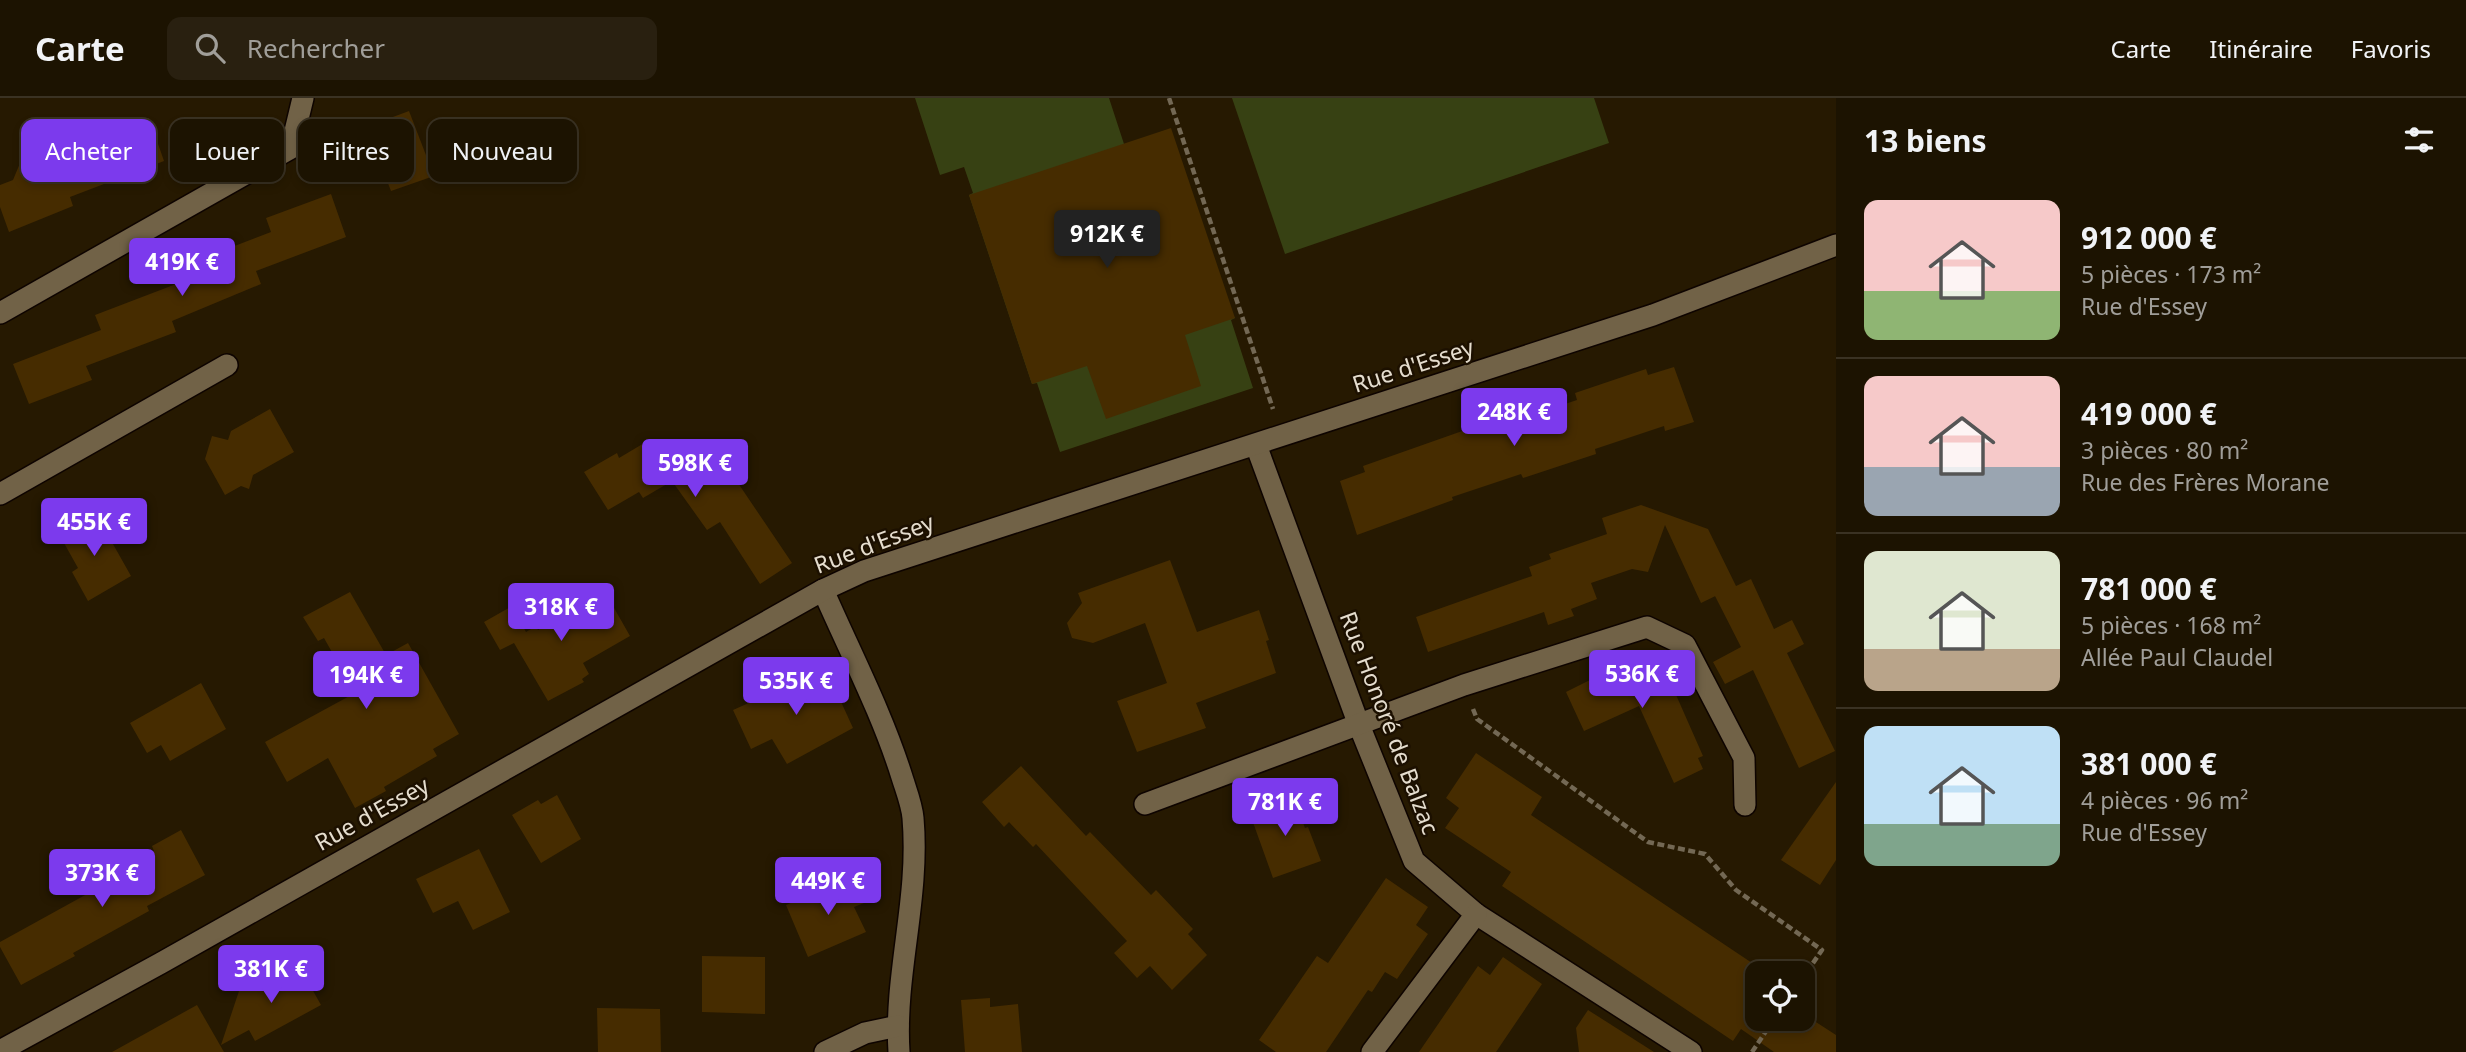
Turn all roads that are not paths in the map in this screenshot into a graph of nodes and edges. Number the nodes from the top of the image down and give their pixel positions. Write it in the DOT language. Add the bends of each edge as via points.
graph roads {
  1 [pos="303,98"];
  2 [pos="1836,245"];
  3 [pos="0,313"];
  4 [pos="227,365"];
  5 [pos="1256,445"];
  6 [pos="0,494"];
  7 [pos="823,590"];
  8 [pos="1359,725"];
  9 [pos="1145,804"];
  10 [pos="1745,805"];
  11 [pos="1476,914"];
  12 [pos="898,1026"];
  13 [pos="0,1051"];
  14 [pos="825,1052"];
  15 [pos="899,1052"];
  16 [pos="1372,1052"];
  17 [pos="1691,1052"];
  1 -- 3 [label="street" via="291,148"];
  2 -- 5 [label="street, Rue d'Essey" via="1653,315"];
  4 -- 6 [label="street"];
  5 -- 7 [label="street, Rue d'Essey" via="864,571"];
  5 -- 8 [label="street, Rue Honoré de Balzac"];
  7 -- 12 [label="street" via="894,751 913,815 915,878"];
  7 -- 13 [label="street, Rue d'Essey"];
  8 -- 9 [label="street"];
  8 -- 10 [label="street" via="1464,685 1647,627 1685,645 1744,758"];
  8 -- 11 [label="street, Rue Honoré de Balzac" via="1414,861"];
  11 -- 16 [label="street"];
  11 -- 17 [label="street, Rue Honoré de Balzac"];
  12 -- 14 [label="street" via="865,1033"];
  12 -- 15 [label="street"];
}
